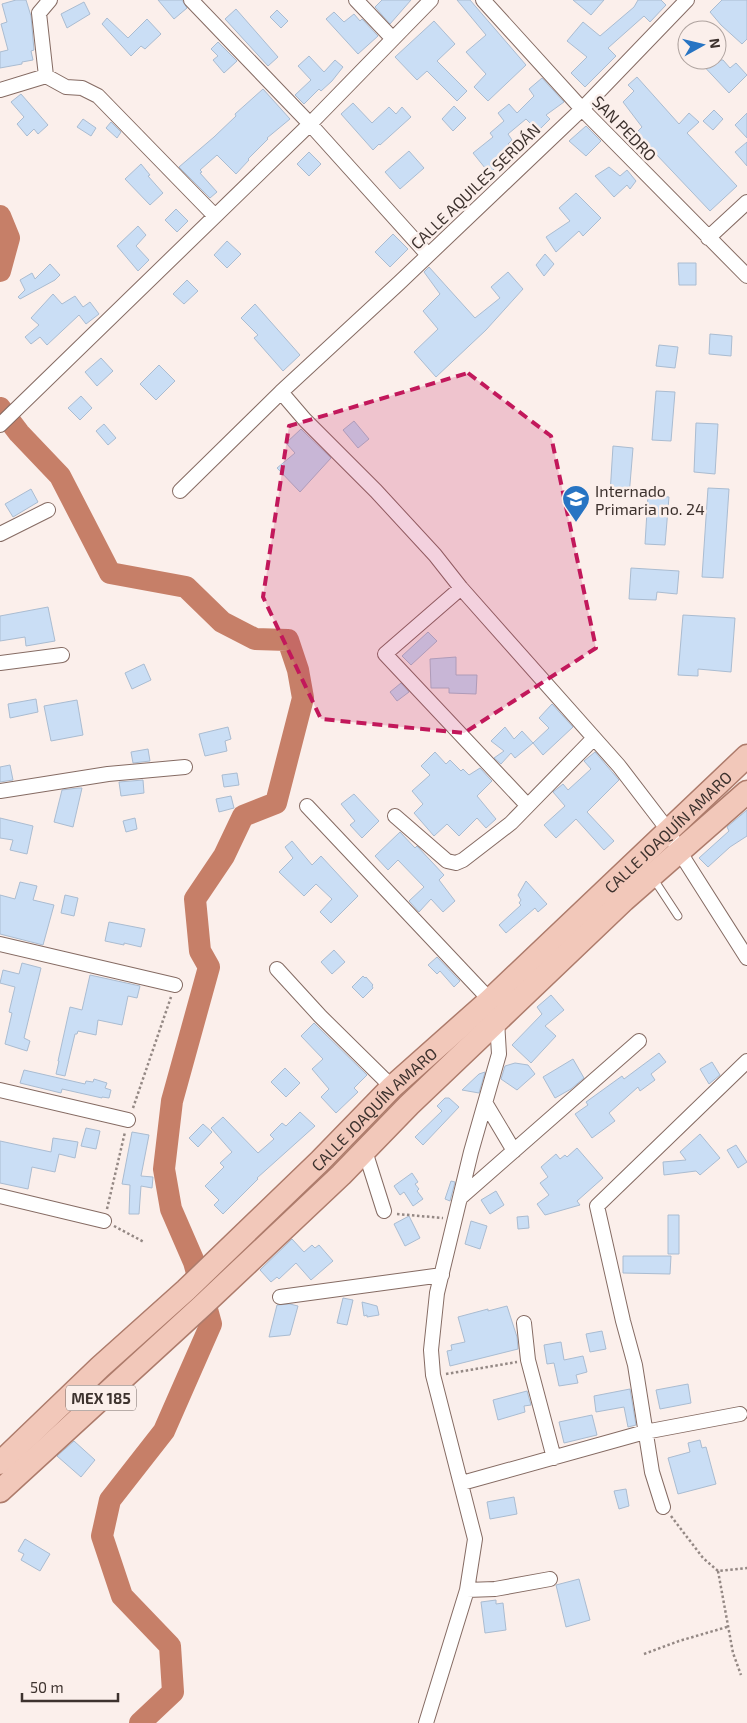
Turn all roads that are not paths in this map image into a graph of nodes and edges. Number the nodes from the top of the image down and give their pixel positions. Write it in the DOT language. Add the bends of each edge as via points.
graph roads {
  1 [pos="50,0"];
  2 [pos="191,0"];
  3 [pos="356,0"];
  4 [pos="431,0"];
  5 [pos="484,0"];
  6 [pos="687,0"];
  7 [pos="37,7"];
  8 [pos="393,39"];
  9 [pos="46,76"];
  10 [pos="0,90"];
  11 [pos="582,109"];
  12 [pos="310,124"];
  13 [pos="747,202"];
  14 [pos="214,216"];
  15 [pos="708,238"];
  16 [pos="428,255"];
  17 [pos="747,276"];
  18 [pos="281,392"];
  19 [pos="0,425"];
  20 [pos="180,491"];
  21 [pos="48,510"];
  22 [pos="0,534"];
  23 [pos="461,588"];
  24 [pos="62,655"];
  25 [pos="0,663"];
  26 [pos="594,738"];
  27 [pos="747,756"];
  28 [pos="185,767"];
  29 [pos="0,791"];
  30 [pos="747,792"];
  31 [pos="527,805"];
  32 [pos="307,806"];
  33 [pos="395,816"];
  34 [pos="668,830"];
  35 [pos="679,851"];
  36 [pos="651,875"];
  37 [pos="678,916"];
  38 [pos="0,944"];
  39 [pos="747,958"];
  40 [pos="277,969"];
  41 [pos="175,985"];
  42 [pos="494,1011"];
  43 [pos="639,1041"];
  44 [pos="747,1061"];
  45 [pos="392,1086"];
  46 [pos="0,1090"];
  47 [pos="486,1104"];
  48 [pos="128,1120"];
  49 [pos="365,1151"];
  50 [pos="514,1151"];
  51 [pos="0,1196"];
  52 [pos="460,1198"];
  53 [pos="384,1211"];
  54 [pos="104,1221"];
  55 [pos="442,1275"];
  56 [pos="280,1297"];
  57 [pos="524,1323"];
  58 [pos="740,1414"];
  59 [pos="645,1432"];
  60 [pos="554,1458"];
  61 [pos="0,1463"];
  62 [pos="462,1483"];
  63 [pos="0,1491"];
  64 [pos="664,1507"];
  65 [pos="550,1579"];
  66 [pos="467,1590"];
  67 [pos="426,1723"];
  1 -- 7 [label="street"];
  2 -- 12 [label="street"];
  3 -- 8 [label="street"];
  4 -- 8 [label="street"];
  5 -- 11 [label="street, SAN PEDRO"];
  6 -- 11 [label="street, CALLE AQUILES SERDÁN"];
  7 -- 9 [label="street"];
  8 -- 12 [label="street"];
  9 -- 10 [label="street"];
  9 -- 14 [label="street" via="66,87 82,88 98,96"];
  11 -- 15 [label="street, SAN PEDRO"];
  11 -- 16 [label="street, CALLE AQUILES SERDÁN"];
  12 -- 14 [label="street"];
  12 -- 16 [label="street"];
  13 -- 15 [label="street"];
  14 -- 19 [label="street"];
  15 -- 17 [label="street, SAN PEDRO"];
  16 -- 18 [label="street, CALLE AQUILES SERDÁN"];
  18 -- 20 [label="street, CALLE AQUILES SERDÁN"];
  18 -- 23 [label="street" via="376,491"];
  21 -- 22 [label="street"];
  23 -- 26 [label="street"];
  23 -- 31 [label="street" via="384,654"];
  24 -- 25 [label="street"];
  26 -- 31 [label="street"];
  26 -- 34 [label="street"];
  27 -- 34 [label="main road, CALLE JOAQUÍN AMARO"];
  28 -- 29 [label="street" via="108,774"];
  30 -- 35 [label="main road, CALLE JOAQUÍN AMARO"];
  31 -- 33 [label="street" via="511,823 456,863 446,861"];
  32 -- 42 [label="street"];
  34 -- 35 [label="street"];
  34 -- 42 [label="main road, CALLE JOAQUÍN AMARO"];
  35 -- 36 [label="main road, CALLE JOAQUÍN AMARO"];
  35 -- 39 [label="street"];
  36 -- 37 [label="lane"];
  36 -- 42 [label="main road, CALLE JOAQUÍN AMARO"];
  38 -- 41 [label="street"];
  40 -- 45 [label="street"];
  42 -- 45 [label="main road, CALLE JOAQUÍN AMARO"];
  42 -- 47 [label="street" via="498,1054"];
  42 -- 49 [label="main road, CALLE JOAQUÍN AMARO"];
  43 -- 50 [label="street"];
  44 -- 59 [label="street" via="597,1206 635,1365"];
  45 -- 61 [label="main road, CALLE JOAQUÍN AMARO / MEX 185" via="212,1265"];
  46 -- 48 [label="street"];
  47 -- 50 [label="street"];
  47 -- 52 [label="street"];
  49 -- 53 [label="street"];
  49 -- 63 [label="main road, CALLE JOAQUÍN AMARO / MEX 185"];
  50 -- 52 [label="street"];
  51 -- 54 [label="street"];
  52 -- 55 [label="street"];
  55 -- 56 [label="street"];
  55 -- 62 [label="street" via="431,1350 433,1374"];
  57 -- 60 [label="street" via="528,1360"];
  58 -- 59 [label="street"];
  59 -- 60 [label="street"];
  59 -- 64 [label="street" via="652,1472"];
  60 -- 62 [label="street"];
  62 -- 66 [label="street" via="475,1539"];
  65 -- 66 [label="street" via="495,1589"];
  66 -- 67 [label="street"];
}
